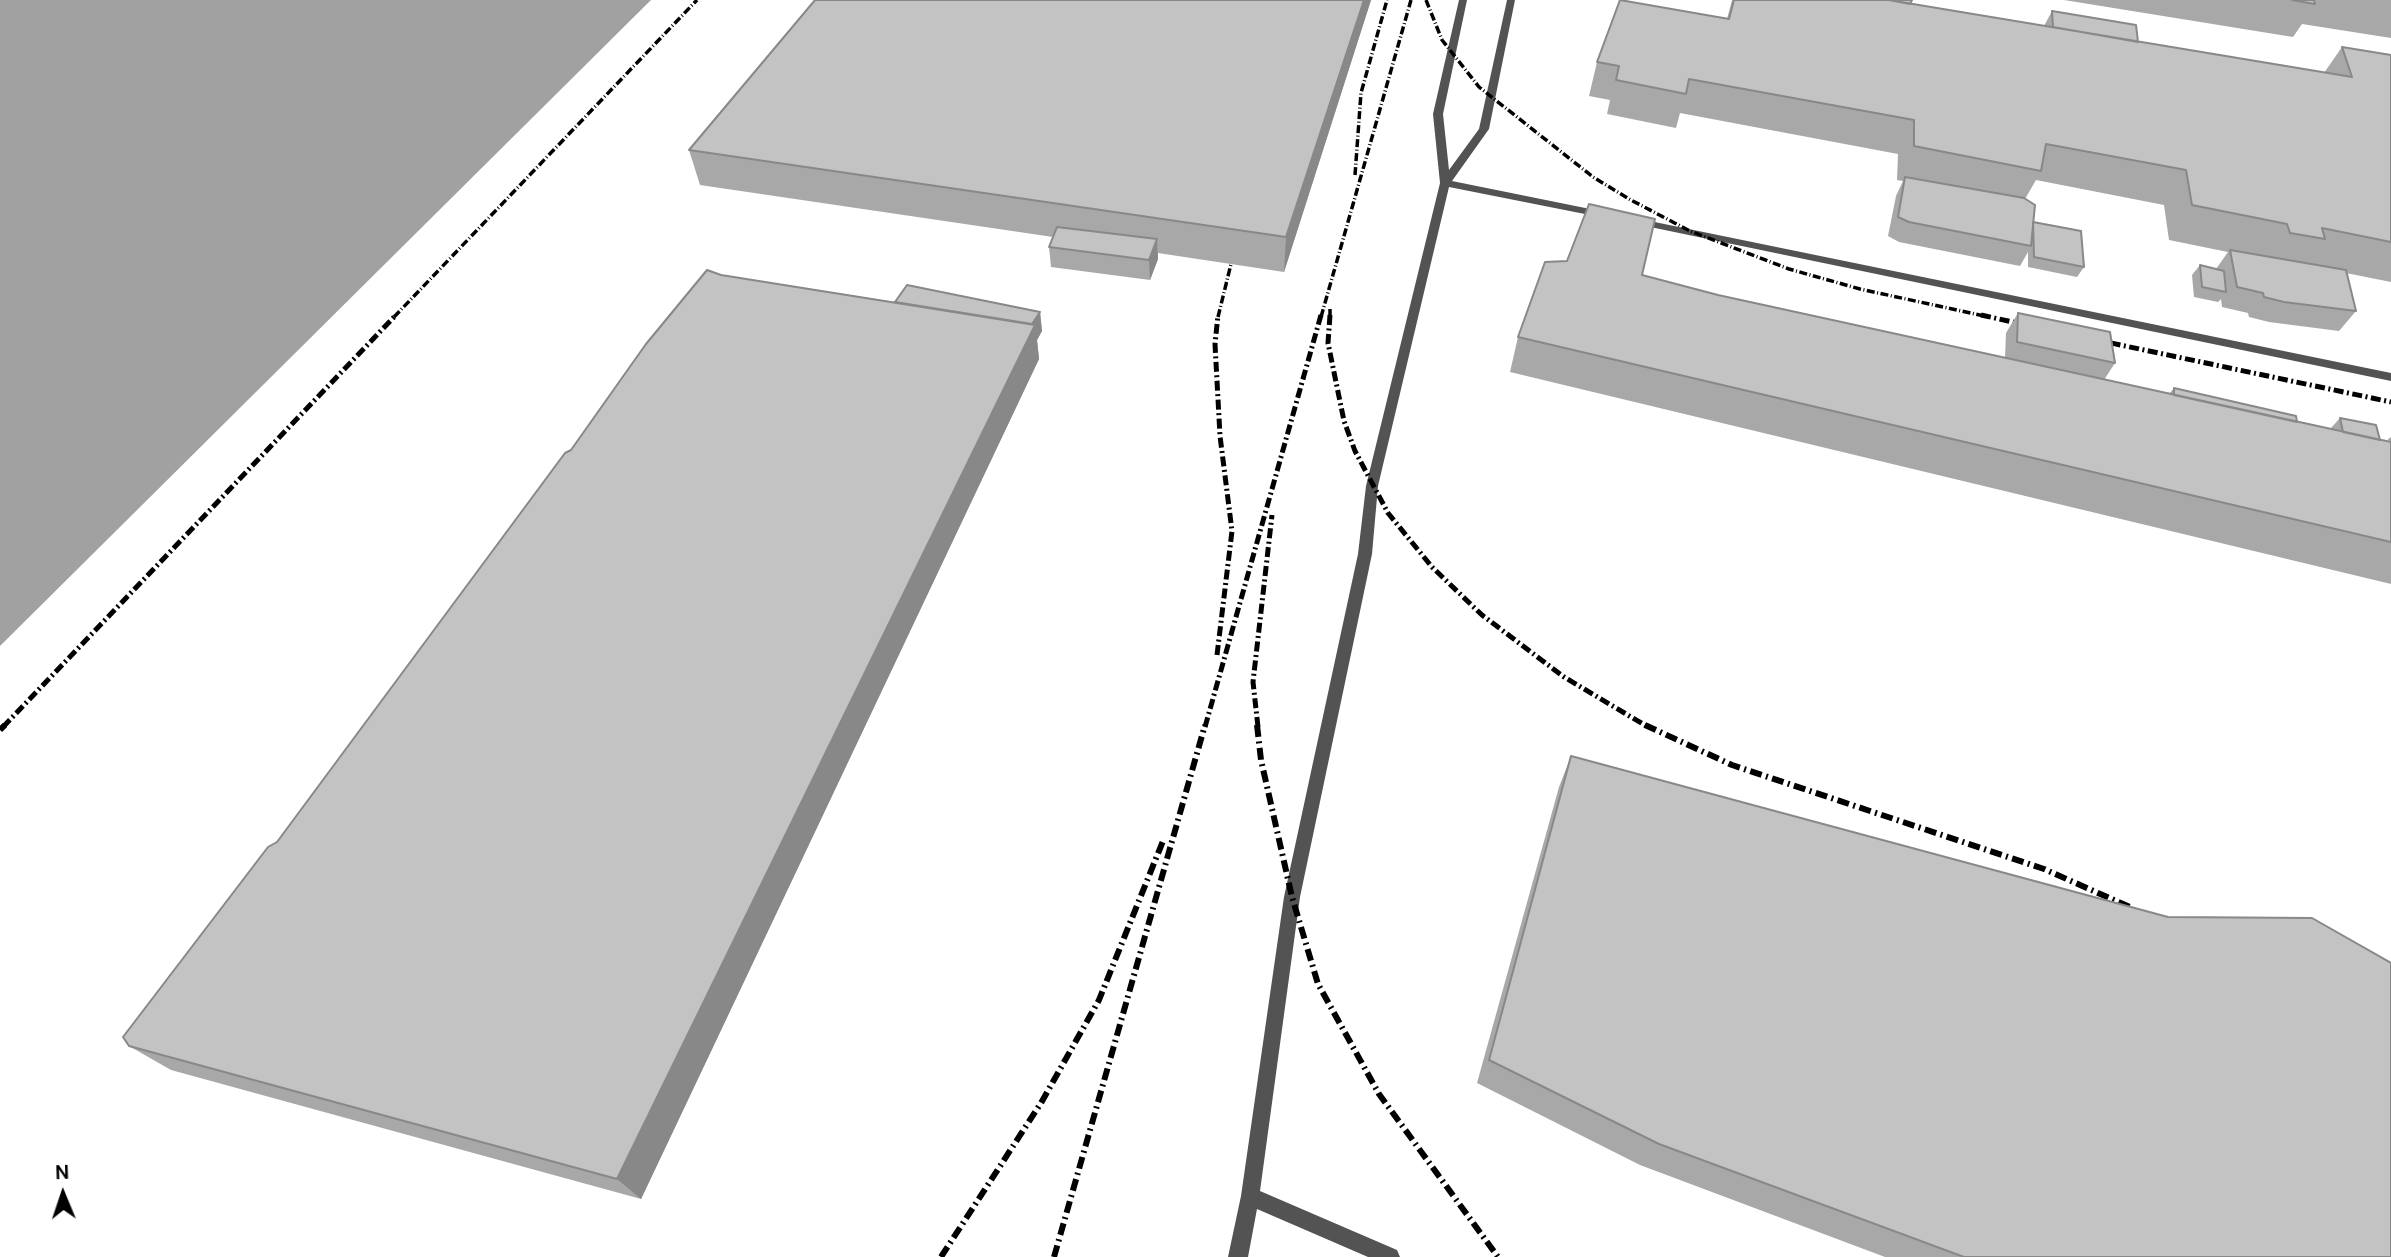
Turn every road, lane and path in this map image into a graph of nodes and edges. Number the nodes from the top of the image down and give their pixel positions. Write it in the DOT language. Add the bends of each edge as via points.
graph roads {
  1 [pos="1463,0"];
  2 [pos="1511,0"];
  3 [pos="1445,183"];
  4 [pos="2391,377"];
  5 [pos="1250,1196"];
  6 [pos="1238,1257"];
  7 [pos="1390,1257"];
  1 -- 3 [label="lane" via="1438,114"];
  2 -- 3 [label="lane" via="1484,129"];
  3 -- 4 [label="lane"];
  3 -- 5 [label="lane" via="1372,486 1365,555 1292,897"];
  5 -- 6 [label="lane"];
  5 -- 7 [label="lane"];
}
